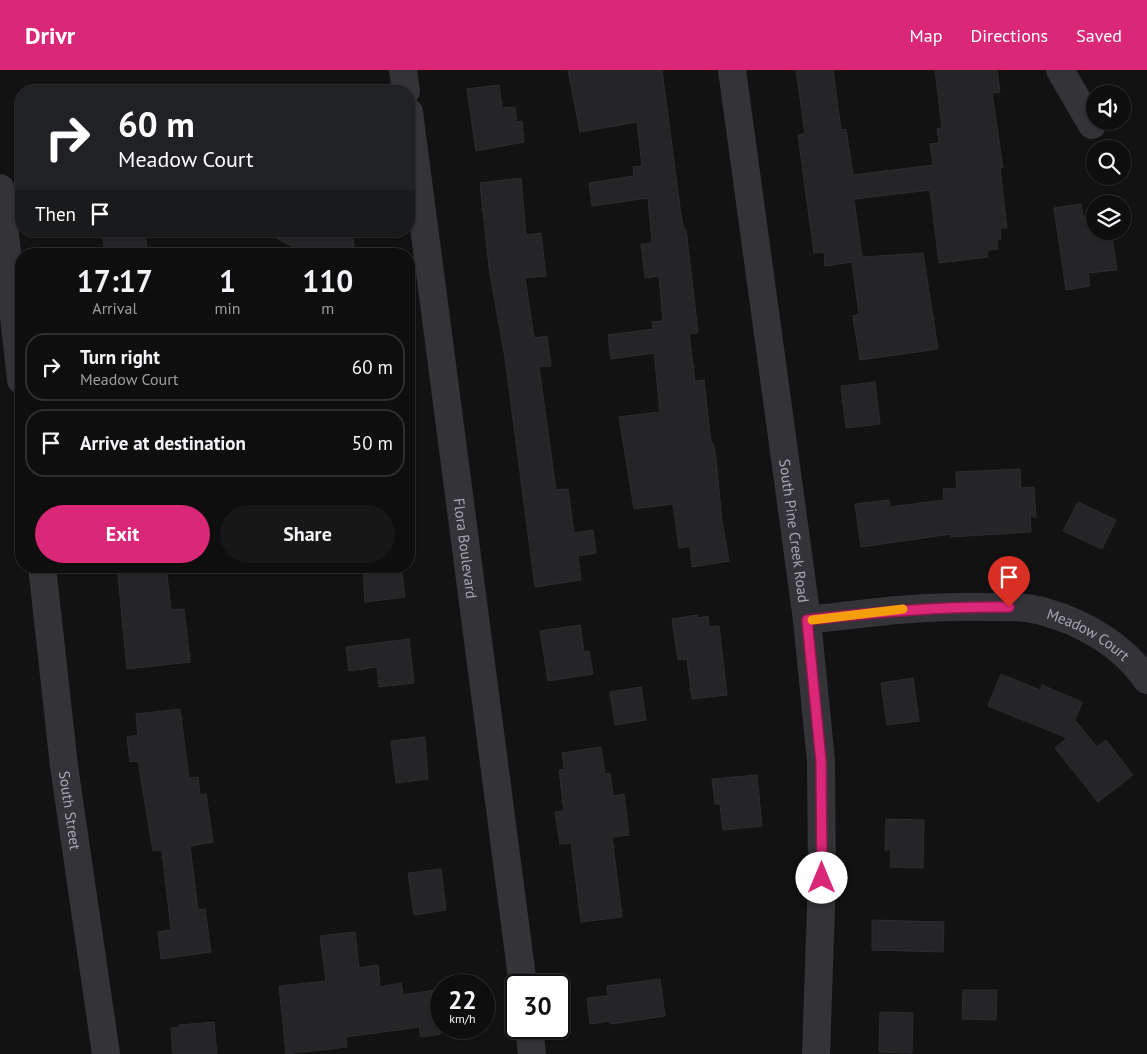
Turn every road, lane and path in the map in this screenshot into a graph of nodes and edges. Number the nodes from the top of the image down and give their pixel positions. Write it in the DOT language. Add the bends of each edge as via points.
graph roads {
  1 [pos="403,70"];
  2 [pos="732,70"];
  3 [pos="1060,70"];
  4 [pos="405,85"];
  5 [pos="1086,115"];
  6 [pos="415,158"];
  7 [pos="0,188"];
  8 [pos="15,325"];
  9 [pos="43,573"];
  10 [pos="807,620"];
  11 [pos="1147,680"];
  12 [pos="522,974"];
  13 [pos="530,1039"];
  14 [pos="106,1054"];
  15 [pos="532,1054"];
  16 [pos="816,1054"];
  1 -- 4 [label="street"];
  2 -- 10 [label="street, South Pine Creek Road"];
  3 -- 5 [label="street"];
  6 -- 12 [label="street, Flora Boulevard"];
  7 -- 8 [label="street"];
  9 -- 14 [label="street, South Street" via="64,766"];
  10 -- 11 [label="street, Meadow Court" via="962,606 1025,608 1051,614 1090,630 1133,660"];
  10 -- 16 [label="street, South Pine Creek Road" via="821,761 822,878"];
  13 -- 15 [label="street"];
}
